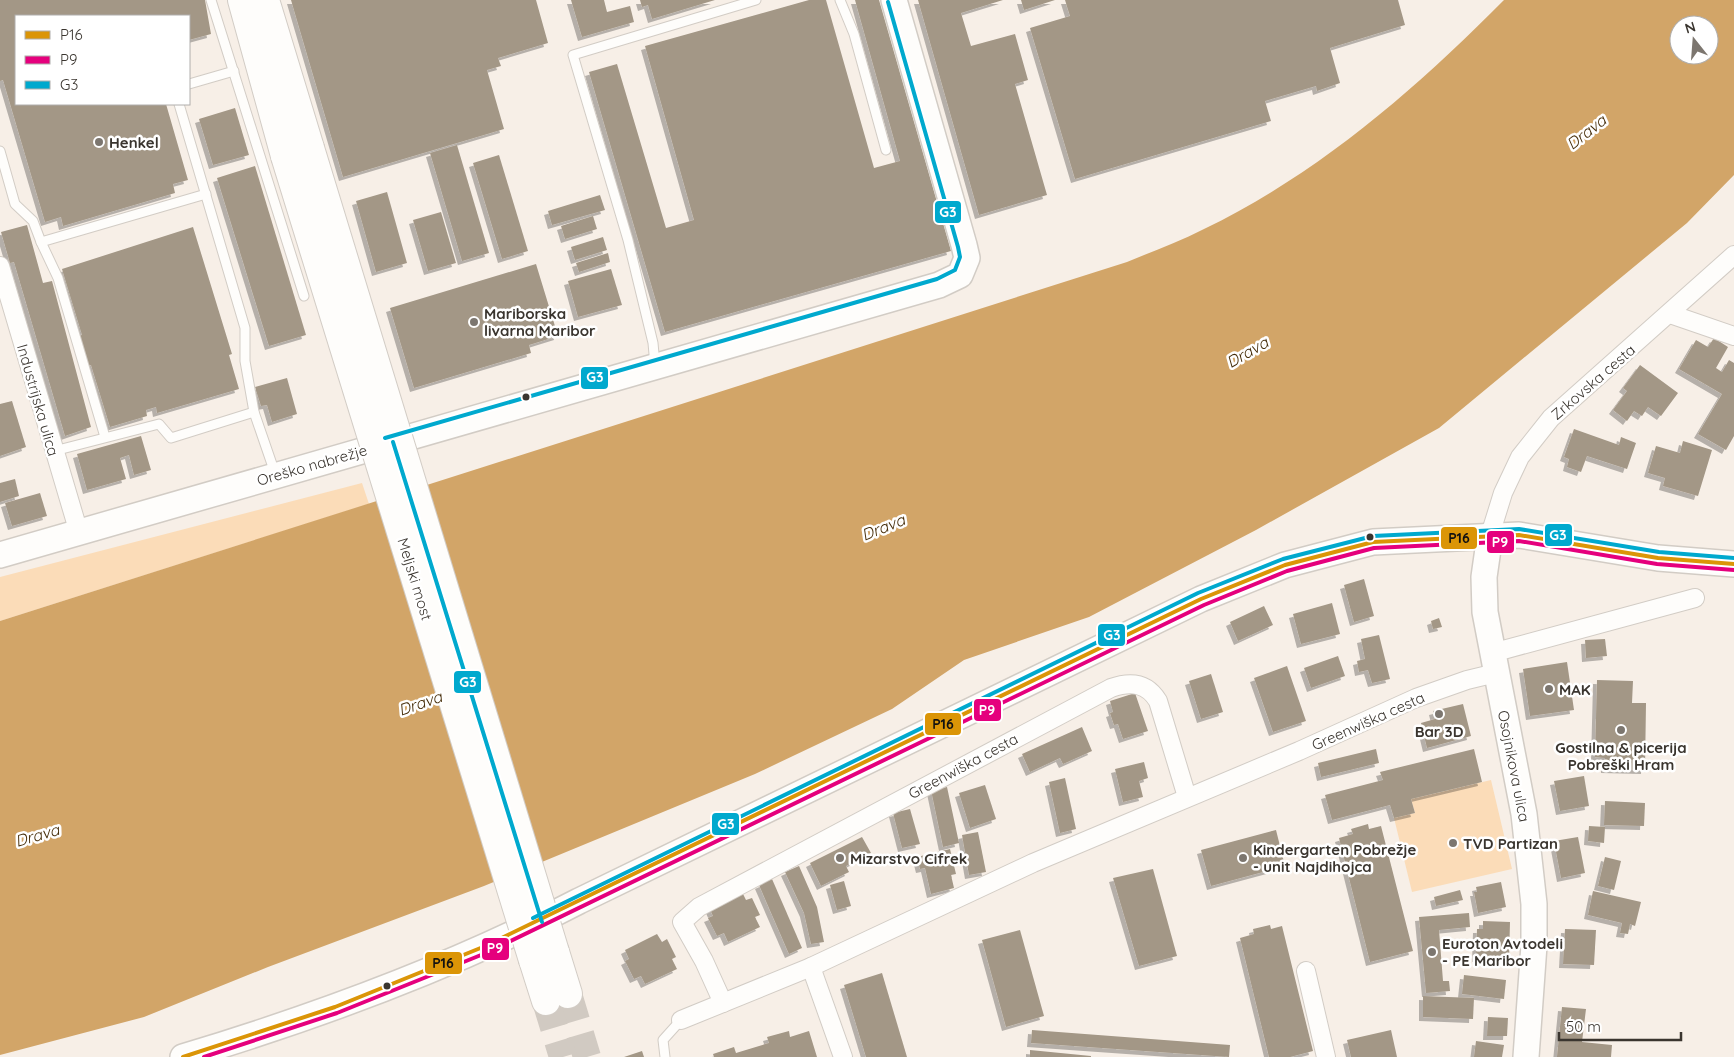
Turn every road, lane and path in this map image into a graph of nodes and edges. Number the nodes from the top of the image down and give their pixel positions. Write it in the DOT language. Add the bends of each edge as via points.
graph roads {
  1 [pos="212,0"];
  2 [pos="242,0"];
  3 [pos="265,0"];
  4 [pos="756,0"];
  5 [pos="840,0"];
  6 [pos="894,0"];
  7 [pos="234,71"];
  8 [pos="190,84"];
  9 [pos="179,105"];
  10 [pos="886,150"];
  11 [pos="0,151"];
  12 [pos="297,152"];
  13 [pos="206,194"];
  14 [pos="41,242"];
  15 [pos="1734,255"];
  16 [pos="0,266"];
  17 [pos="304,296"];
  18 [pos="1670,314"];
  19 [pos="1734,336"];
  20 [pos="655,367"];
  21 [pos="254,412"];
  22 [pos="105,437"];
  23 [pos="387,444"];
  24 [pos="54,451"];
  25 [pos="276,476"];
  26 [pos="78,533"];
  27 [pos="1490,535"];
  28 [pos="0,555"];
  29 [pos="1734,564"];
  30 [pos="1695,598"];
  31 [pos="1494,663"];
  32 [pos="1187,797"];
  33 [pos="536,924"];
  34 [pos="811,967"];
  35 [pos="1306,970"];
  36 [pos="557,997"];
  37 [pos="723,1003"];
  38 [pos="681,1020"];
  39 [pos="183,1057"];
  40 [pos="665,1057"];
  41 [pos="843,1057"];
  42 [pos="1326,1057"];
  43 [pos="1526,1057"];
  1 -- 7 [label="lane"];
  2 -- 12 [label="highway"];
  3 -- 12 [label="highway"];
  4 -- 20 [label="lane" via="573,55 628,240 653,343"];
  5 -- 10 [label="lane" via="854,34"];
  6 -- 20 [label="street, Oreško nabrežje" via="964,245 967,258 960,276 939,286"];
  7 -- 8 [label="lane"];
  7 -- 17 [label="lane"];
  9 -- 13 [label="lane"];
  11 -- 14 [label="lane" via="15,204 33,221"];
  12 -- 36 [label="highway, Meljski most, bridge"];
  13 -- 14 [label="lane"];
  13 -- 21 [label="lane" via="245,328 245,361"];
  14 -- 22 [label="lane" via="58,278"];
  15 -- 18 [label="street, Zrkovska cesta"];
  16 -- 24 [label="street, Industrijska ulica"];
  18 -- 19 [label="street"];
  18 -- 27 [label="street, Zrkovska cesta" via="1551,418 1520,458 1502,494"];
  20 -- 23 [label="street, Oreško nabrežje"];
  21 -- 22 [label="lane" via="171,438 158,424"];
  21 -- 25 [label="lane"];
  22 -- 24 [label="lane"];
  23 -- 25 [label="street, Oreško nabrežje"];
  23 -- 33 [label="street, Meljski most"];
  24 -- 26 [label="street, Industrijska ulica"];
  25 -- 26 [label="street, Oreško nabrežje"];
  26 -- 28 [label="street, Oreško nabrežje"];
  27 -- 29 [label="street" via="1519,535 1658,558"];
  27 -- 31 [label="street, Osojnikova ulica" via="1484,577 1485,612"];
  27 -- 33 [label="street" via="1373,542 1285,564 1250,577"];
  30 -- 31 [label="street, Greenwiška cesta"];
  31 -- 32 [label="street, Greenwiška cesta" via="1467,680 1416,698"];
  31 -- 43 [label="street, Osojnikova ulica" via="1524,814 1534,904"];
  32 -- 34 [label="street, Greenwiška cesta" via="1033,862"];
  32 -- 37 [label="street, Greenwiška cesta" via="1153,692 1135,683 1111,688 699,907 682,922"];
  33 -- 39 [label="street" via="360,998"];
  34 -- 37 [label="street, Greenwiška cesta"];
  34 -- 41 [label="street"];
  35 -- 42 [label="street"];
  37 -- 38 [label="street, Greenwiška cesta"];
  38 -- 40 [label="lane, Greenwiška cesta" via="663,1040"];
}
